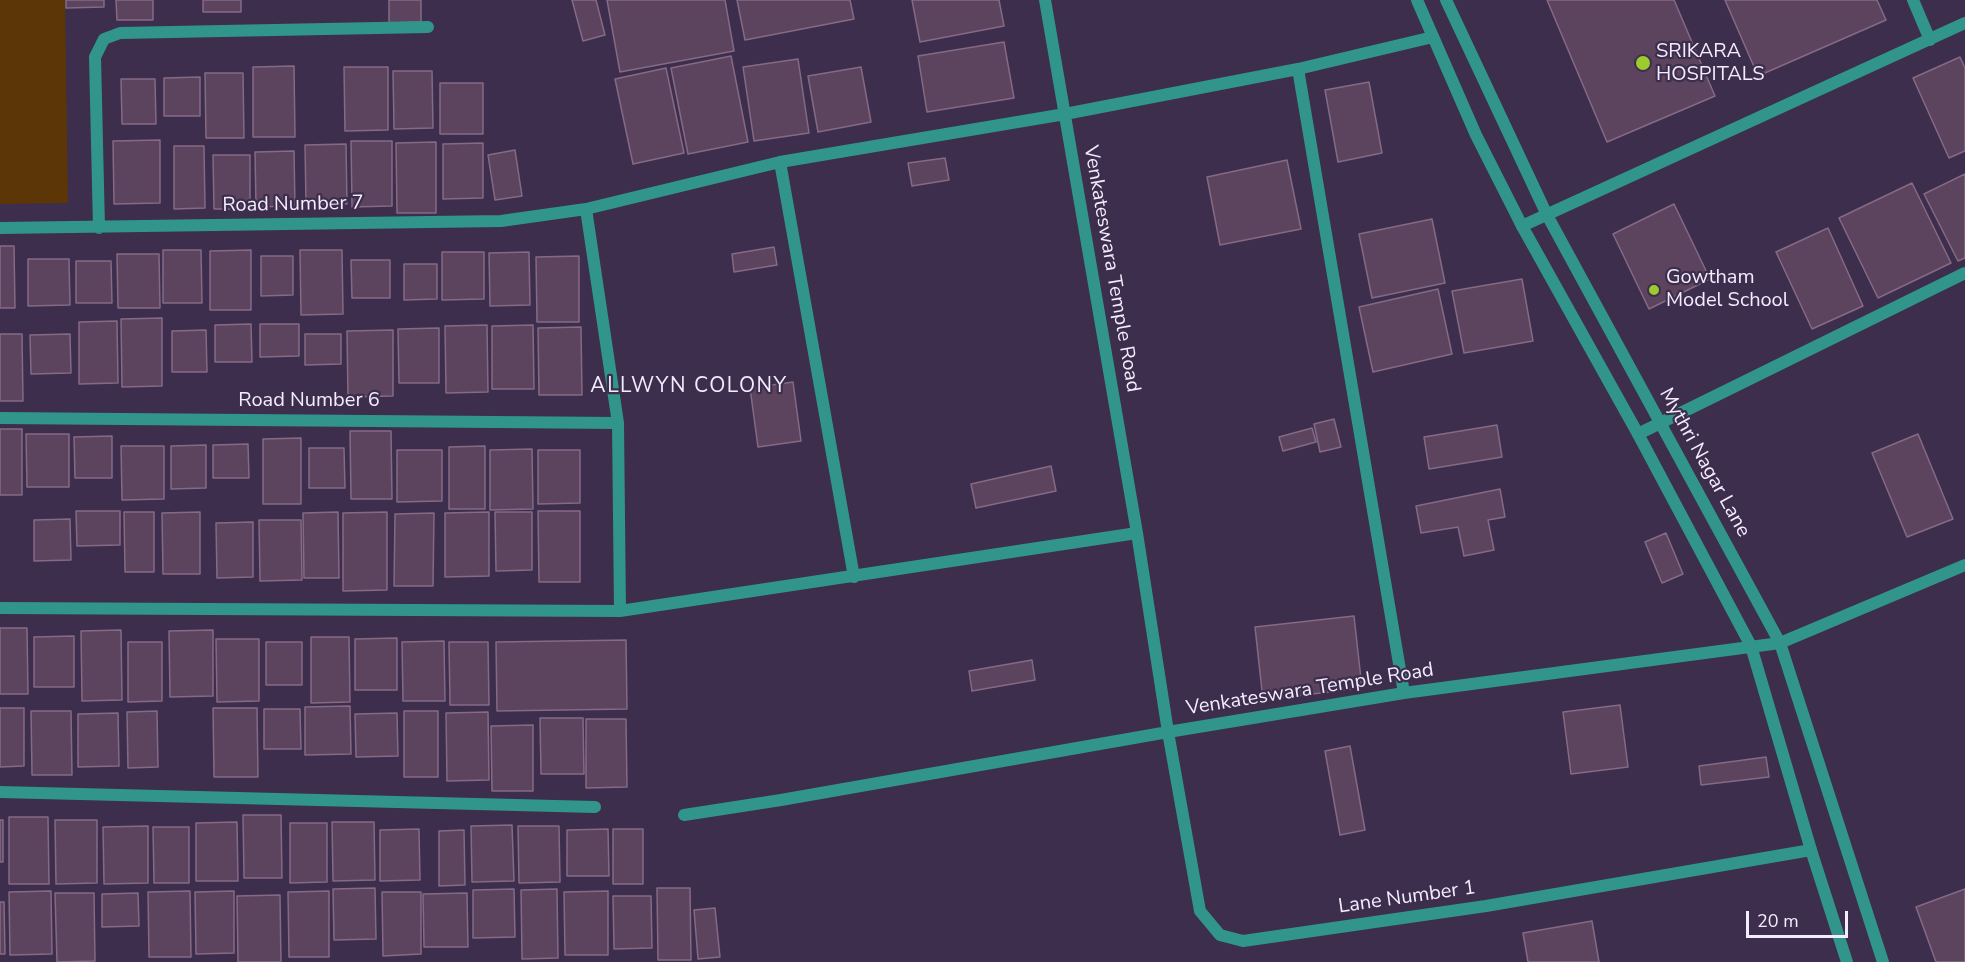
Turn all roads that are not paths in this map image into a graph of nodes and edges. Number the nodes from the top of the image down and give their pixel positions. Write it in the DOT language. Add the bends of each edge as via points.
graph roads {
  1 [pos="1045,0"];
  2 [pos="1417,0"];
  3 [pos="1446,0"];
  4 [pos="1913,0"];
  5 [pos="1965,23"];
  6 [pos="428,27"];
  7 [pos="1433,37"];
  8 [pos="1930,40"];
  9 [pos="1298,69"];
  10 [pos="1065,114"];
  11 [pos="780,162"];
  12 [pos="586,209"];
  13 [pos="1547,215"];
  14 [pos="1522,226"];
  15 [pos="0,228"];
  16 [pos="99,228"];
  17 [pos="1965,273"];
  18 [pos="0,418"];
  19 [pos="618,423"];
  20 [pos="1660,423"];
  21 [pos="1638,434"];
  22 [pos="1137,533"];
  23 [pos="1965,565"];
  24 [pos="854,577"];
  25 [pos="0,608"];
  26 [pos="620,611"];
  27 [pos="1780,643"];
  28 [pos="1751,646"];
  29 [pos="1404,693"];
  30 [pos="1168,732"];
  31 [pos="0,792"];
  32 [pos="595,807"];
  33 [pos="684,815"];
  34 [pos="1811,850"];
  35 [pos="1847,962"];
  36 [pos="1883,962"];
  1 -- 10 [label="street, Venkateswara Temple Road"];
  2 -- 7 [label="street"];
  3 -- 13 [label="street, Mythri Nagar Lane"];
  4 -- 8 [label="street"];
  5 -- 8 [label="street"];
  6 -- 16 [label="street" via="120,33 104,39 95,57"];
  7 -- 9 [label="street, Road Number 7"];
  7 -- 14 [label="street"];
  8 -- 13 [label="street"];
  9 -- 10 [label="street, Road Number 7"];
  9 -- 29 [label="street"];
  10 -- 11 [label="street, Road Number 7"];
  10 -- 22 [label="street, Venkateswara Temple Road"];
  11 -- 12 [label="street, Road Number 7"];
  11 -- 24 [label="street"];
  12 -- 16 [label="street, Road Number 7" via="501,221"];
  12 -- 19 [label="street"];
  13 -- 14 [label="street"];
  13 -- 20 [label="street, Mythri Nagar Lane"];
  14 -- 21 [label="street"];
  15 -- 16 [label="street, Road Number 7"];
  17 -- 20 [label="street"];
  18 -- 19 [label="street, Road Number 6"];
  19 -- 26 [label="street"];
  20 -- 21 [label="street"];
  20 -- 27 [label="street, Mythri Nagar Lane"];
  21 -- 28 [label="street"];
  22 -- 24 [label="street"];
  22 -- 30 [label="street, Venkateswara Temple Road"];
  23 -- 27 [label="street, Venkateswara Temple Road"];
  24 -- 26 [label="street"];
  25 -- 26 [label="street"];
  27 -- 28 [label="street, Venkateswara Temple Road"];
  27 -- 36 [label="street, Mythri Nagar Lane"];
  28 -- 29 [label="street, Venkateswara Temple Road"];
  28 -- 34 [label="street"];
  29 -- 30 [label="street, Venkateswara Temple Road"];
  30 -- 33 [label="street"];
  30 -- 34 [label="street, Lane Number 1" via="1200,911 1220,936 1243,941 1486,906"];
  31 -- 32 [label="street"];
  34 -- 35 [label="street"];
}
